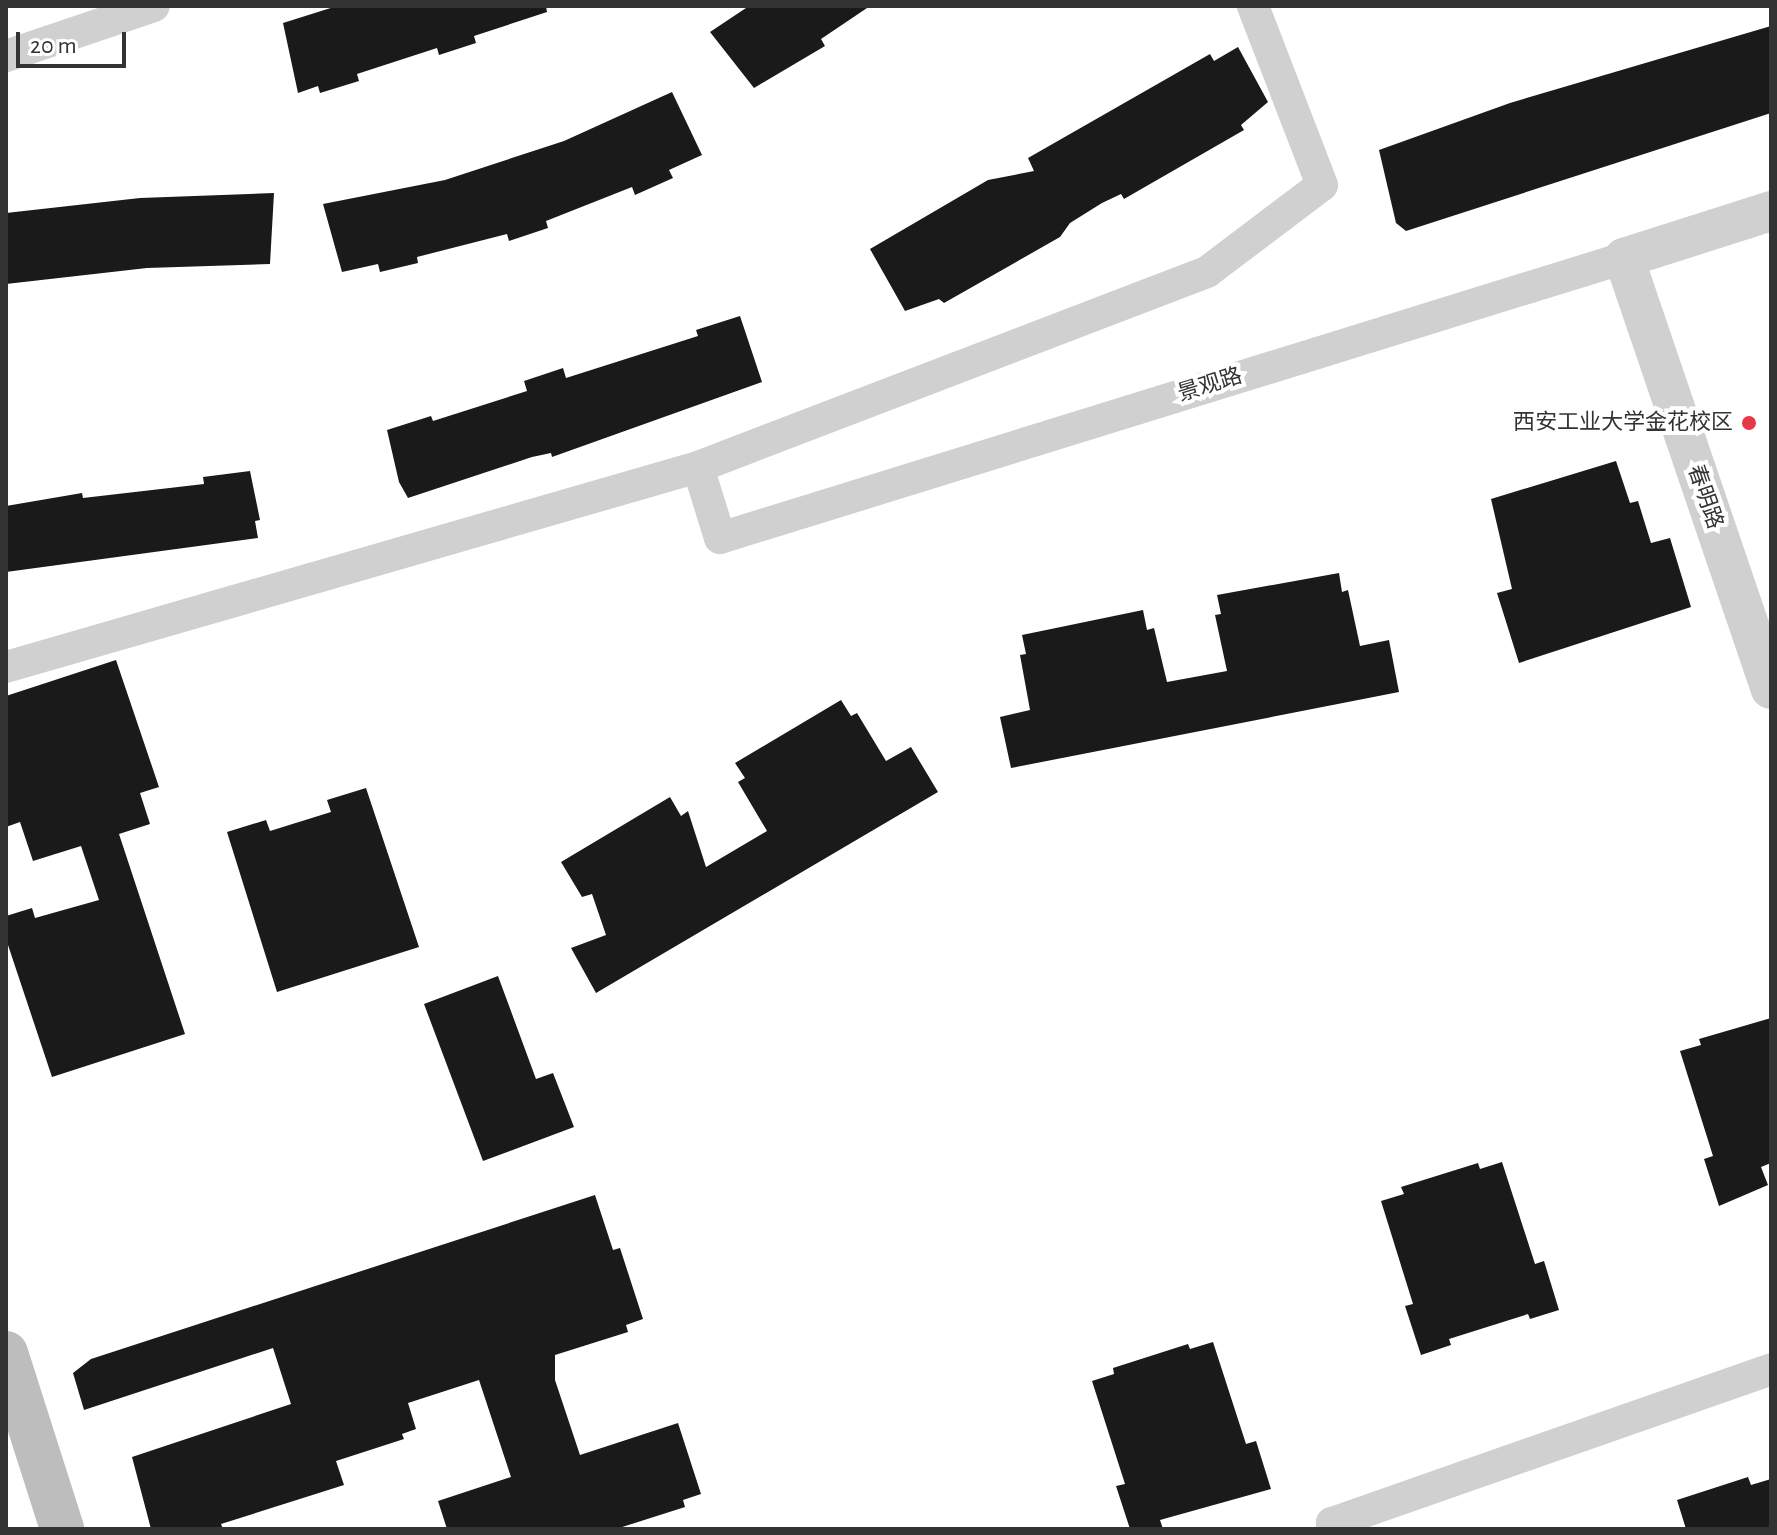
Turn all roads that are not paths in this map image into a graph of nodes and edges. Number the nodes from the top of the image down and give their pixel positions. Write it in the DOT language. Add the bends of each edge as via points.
graph roads {
  1 [pos="154,6"];
  2 [pos="1253,6"];
  3 [pos="6,56"];
  4 [pos="1771,211"];
  5 [pos="1624,258"];
  6 [pos="698,467"];
  7 [pos="6,667"];
  8 [pos="1771,689"];
  9 [pos="1771,1369"];
  10 [pos="9,1373"];
  11 [pos="62,1529"];
  12 [pos="1335,1529"];
  1 -- 3 [label="street"];
  2 -- 6 [label="street" via="1322,185 1207,272"];
  4 -- 5 [label="street, 景观路"];
  5 -- 6 [label="street, 景观路" via="720,538"];
  5 -- 8 [label="street, 春明路"];
  6 -- 7 [label="street"];
  9 -- 12 [label="street" via="1332,1523"];
  10 -- 11 [label="main road"];
}
